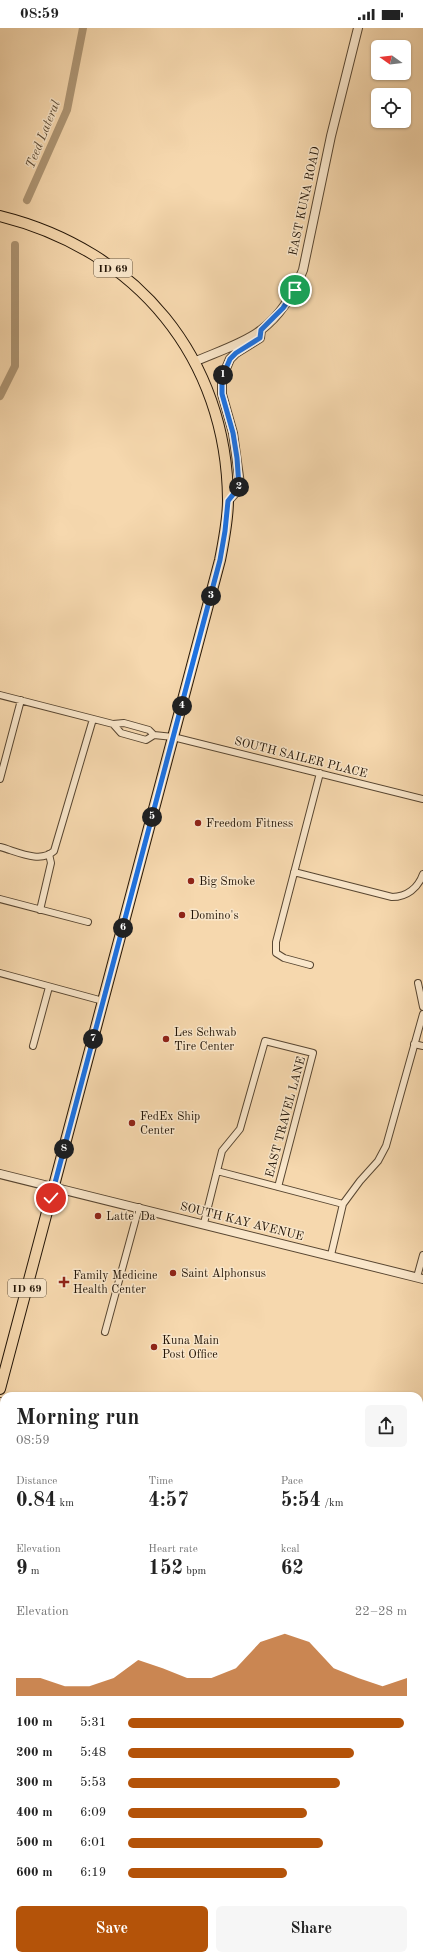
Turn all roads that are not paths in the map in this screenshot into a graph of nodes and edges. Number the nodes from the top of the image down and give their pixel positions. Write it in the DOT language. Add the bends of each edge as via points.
graph roads {
  1 [pos="358,28"];
  2 [pos="0,216"];
  3 [pos="261,330"];
  4 [pos="194,362"];
  5 [pos="228,501"];
  6 [pos="0,695"];
  7 [pos="21,700"];
  8 [pos="93,719"];
  9 [pos="113,724"];
  10 [pos="154,735"];
  11 [pos="173,738"];
  12 [pos="320,773"];
  13 [pos="0,779"];
  14 [pos="423,799"];
  15 [pos="0,847"];
  16 [pos="50,854"];
  17 [pos="294,872"];
  18 [pos="423,874"];
  19 [pos="0,900"];
  20 [pos="40,910"];
  21 [pos="88,922"];
  22 [pos="310,965"];
  23 [pos="0,974"];
  24 [pos="418,983"];
  25 [pos="49,986"];
  26 [pos="103,1001"];
  27 [pos="423,1007"];
  28 [pos="423,1014"];
  29 [pos="414,1044"];
  30 [pos="33,1046"];
  31 [pos="423,1046"];
  32 [pos="217,1171"];
  33 [pos="0,1174"];
  34 [pos="54,1186"];
  35 [pos="278,1187"];
  36 [pos="343,1204"];
  37 [pos="139,1207"];
  38 [pos="204,1224"];
  39 [pos="423,1255"];
  40 [pos="331,1256"];
  41 [pos="420,1278"];
  42 [pos="105,1332"];
  43 [pos="0,1389"];
  1 -- 3 [label="street, EAST KUNA ROAD" via="331,136 303,270 295,290 283,308"];
  2 -- 4 [label="main road, ID 69" via="44,229 69,240 120,273 158,309"];
  3 -- 4 [label="street, EAST KUNA ROAD"];
  3 -- 5 [label="street" via="260,338 230,359 222,378 222,394 233,433 240,484"];
  4 -- 5 [label="main road, ID 69" via="219,425"];
  5 -- 11 [label="main road, ID 69" via="220,560"];
  6 -- 7 [label="street"];
  7 -- 8 [label="street"];
  7 -- 13 [label="street"];
  8 -- 9 [label="street"];
  8 -- 16 [label="street" via="56,845"];
  9 -- 10 [label="street" via="124,723 149,730"];
  9 -- 10 [label="street" via="120,733 146,740"];
  10 -- 11 [label="street, SOUTH SAILER PLACE"];
  11 -- 12 [label="street, SOUTH SAILER PLACE"];
  11 -- 26 [label="main road, ID 69"];
  12 -- 14 [label="street, SOUTH SAILER PLACE"];
  12 -- 17 [label="street"];
  15 -- 16 [label="street" via="37,856"];
  16 -- 20 [label="street" via="51,863"];
  17 -- 18 [label="street" via="392,897 401,897 409,893 417,886"];
  17 -- 22 [label="street" via="276,942 276,952 284,958"];
  19 -- 20 [label="street"];
  20 -- 21 [label="street"];
  23 -- 25 [label="street"];
  24 -- 27 [label="street"];
  25 -- 26 [label="street"];
  25 -- 30 [label="street"];
  26 -- 34 [label="main road, ID 69"];
  28 -- 29 [label="street"];
  29 -- 31 [label="street"];
  29 -- 36 [label="street" via="386,1146 378,1161"];
  32 -- 35 [label="street"];
  32 -- 35 [label="street, EAST TRAVEL LANE" via="222,1151 240,1129 265,1041 313,1053"];
  32 -- 38 [label="street"];
  33 -- 34 [label="street, SOUTH KAY AVENUE"];
  34 -- 37 [label="street, SOUTH KAY AVENUE"];
  34 -- 43 [label="main road, ID 69"];
  35 -- 36 [label="street"];
  36 -- 40 [label="street"];
  37 -- 38 [label="street, SOUTH KAY AVENUE"];
  37 -- 42 [label="street"];
  38 -- 40 [label="street, SOUTH KAY AVENUE"];
  39 -- 41 [label="street"];
  40 -- 41 [label="street, SOUTH KAY AVENUE"];
}
